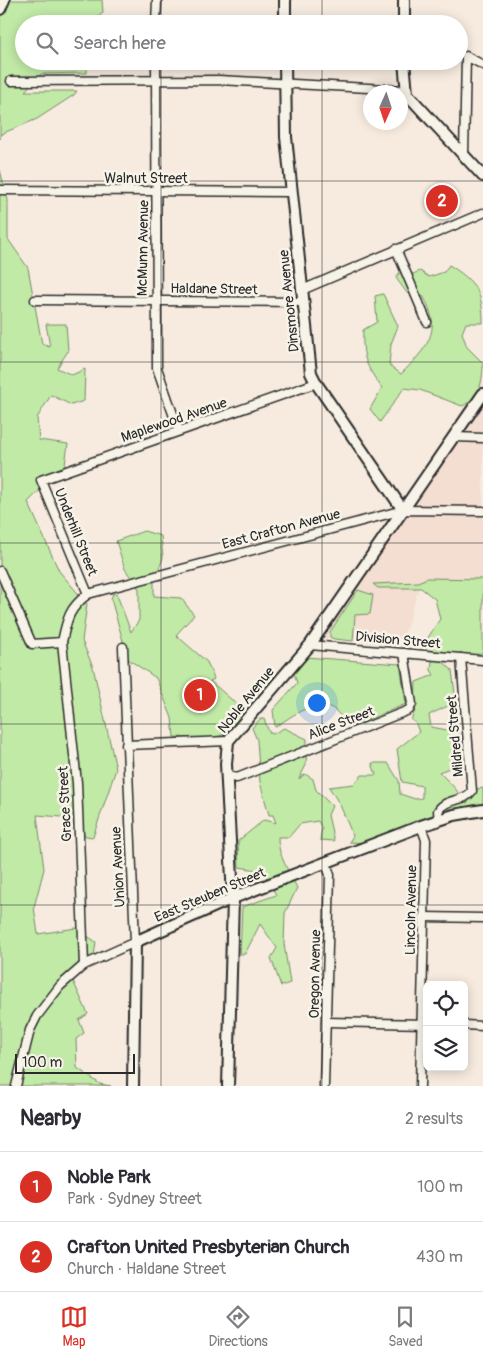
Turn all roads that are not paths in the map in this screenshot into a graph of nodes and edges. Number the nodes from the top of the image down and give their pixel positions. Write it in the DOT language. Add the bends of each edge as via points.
graph roads {
  1 [pos="4,0"];
  2 [pos="156,0"];
  3 [pos="285,0"];
  4 [pos="404,0"];
  5 [pos="0,9"];
  6 [pos="156,15"];
  7 [pos="285,15"];
  8 [pos="404,15"];
  9 [pos="468,57"];
  10 [pos="483,65"];
  11 [pos="156,70"];
  12 [pos="285,70"];
  13 [pos="404,70"];
  14 [pos="466,70"];
  15 [pos="12,81"];
  16 [pos="156,81"];
  17 [pos="285,82"];
  18 [pos="405,85"];
  19 [pos="363,87"];
  20 [pos="408,93"];
  21 [pos="464,155"];
  22 [pos="483,176"];
  23 [pos="0,190"];
  24 [pos="156,190"];
  25 [pos="291,192"];
  26 [pos="483,213"];
  27 [pos="396,249"];
  28 [pos="302,290"];
  29 [pos="35,300"];
  30 [pos="155,300"];
  31 [pos="303,302"];
  32 [pos="427,322"];
  33 [pos="316,383"];
  34 [pos="483,394"];
  35 [pos="179,431"];
  36 [pos="455,437"];
  37 [pos="483,438"];
  38 [pos="41,480"];
  39 [pos="403,510"];
  40 [pos="483,511"];
  41 [pos="0,571"];
  42 [pos="88,594"];
  43 [pos="62,642"];
  44 [pos="310,645"];
  45 [pos="123,647"];
  46 [pos="404,654"];
  47 [pos="461,658"];
  48 [pos="483,660"];
  49 [pos="228,741"];
  50 [pos="126,745"];
  51 [pos="227,776"];
  52 [pos="483,810"];
  53 [pos="439,819"];
  54 [pos="421,826"];
  55 [pos="326,863"];
  56 [pos="233,898"];
  57 [pos="424,917"];
  58 [pos="483,918"];
  59 [pos="135,942"];
  60 [pos="84,965"];
  61 [pos="424,981"];
  62 [pos="326,1022"];
  63 [pos="423,1024"];
  64 [pos="468,1025"];
  65 [pos="424,1026"];
  66 [pos="483,1026"];
  67 [pos="16,1086"];
  68 [pos="133,1086"];
  69 [pos="228,1086"];
  70 [pos="324,1086"];
  71 [pos="420,1086"];
  1 -- 5 [label="main road"];
  2 -- 6 [label="street"];
  3 -- 7 [label="main road"];
  4 -- 8 [label="main road"];
  9 -- 10 [label="street"];
  11 -- 16 [label="street, McMunn Avenue"];
  12 -- 17 [label="main road, Dinsmore Avenue"];
  13 -- 18 [label="main road"];
  14 -- 21 [label="street"];
  15 -- 16 [label="street"];
  16 -- 17 [label="street"];
  16 -- 24 [label="street, McMunn Avenue"];
  17 -- 19 [label="street"];
  17 -- 25 [label="main road, Dinsmore Avenue" via="285,133"];
  20 -- 21 [label="main road"];
  21 -- 22 [label="main road"];
  23 -- 24 [label="street, Walnut Street"];
  24 -- 25 [label="street, Walnut Street"];
  24 -- 30 [label="street, McMunn Avenue"];
  25 -- 28 [label="main road, Dinsmore Avenue"];
  26 -- 27 [label="street"];
  27 -- 28 [label="street"];
  27 -- 32 [label="street"];
  28 -- 31 [label="main road, Dinsmore Avenue"];
  29 -- 30 [label="street, Haldane Street"];
  30 -- 31 [label="street, Haldane Street"];
  30 -- 35 [label="street, McMunn Avenue" via="157,368"];
  31 -- 33 [label="main road, Dinsmore Avenue" via="311,373"];
  33 -- 35 [label="street, Maplewood Avenue"];
  33 -- 39 [label="main road, Dinsmore Avenue"];
  34 -- 36 [label="main road, Noble Avenue"];
  35 -- 38 [label="street, Maplewood Avenue"];
  36 -- 37 [label="street"];
  36 -- 39 [label="main road, Noble Avenue"];
  38 -- 42 [label="street, Underhill Street"];
  39 -- 40 [label="street, East Crafton Avenue"];
  39 -- 42 [label="street, East Crafton Avenue"];
  39 -- 44 [label="main road, Noble Avenue"];
  41 -- 43 [label="street" via="32,644"];
  42 -- 43 [label="street, Grace Street" via="76,603 68,616"];
  43 -- 60 [label="street, Grace Street" via="77,784"];
  44 -- 46 [label="street, Division Street"];
  44 -- 49 [label="main road, Noble Avenue"];
  45 -- 50 [label="street, Union Avenue"];
  46 -- 47 [label="street, Division Street"];
  46 -- 51 [label="street, Alice Street" via="412,704 409,710 237,778"];
  47 -- 48 [label="street, Division Street"];
  47 -- 53 [label="street, Mildred Street" via="472,791 469,796 442,805 438,811"];
  49 -- 50 [label="street"];
  49 -- 51 [label="main road, Noble Avenue"];
  50 -- 59 [label="street, Union Avenue"];
  51 -- 56 [label="main road, Noble Avenue"];
  52 -- 53 [label="main road, East Steuben Street"];
  53 -- 54 [label="main road, East Steuben Street"];
  54 -- 55 [label="main road, East Steuben Street"];
  54 -- 57 [label="street, Lincoln Avenue" via="426,840"];
  55 -- 56 [label="main road, East Steuben Street"];
  55 -- 62 [label="street, Oregon Avenue" via="330,875"];
  56 -- 59 [label="main road, East Steuben Street"];
  56 -- 69 [label="main road, Noble Avenue"];
  57 -- 58 [label="street"];
  57 -- 61 [label="street, Lincoln Avenue"];
  59 -- 60 [label="street, East Steuben Street"];
  59 -- 68 [label="main road, Union Avenue"];
  60 -- 67 [label="street, East Steuben Street" via="60,986 37,1016 30,1030"];
  62 -- 63 [label="street"];
  62 -- 70 [label="street, Oregon Avenue"];
  64 -- 66 [label="street"];
  65 -- 71 [label="street, Lincoln Avenue"];
}
